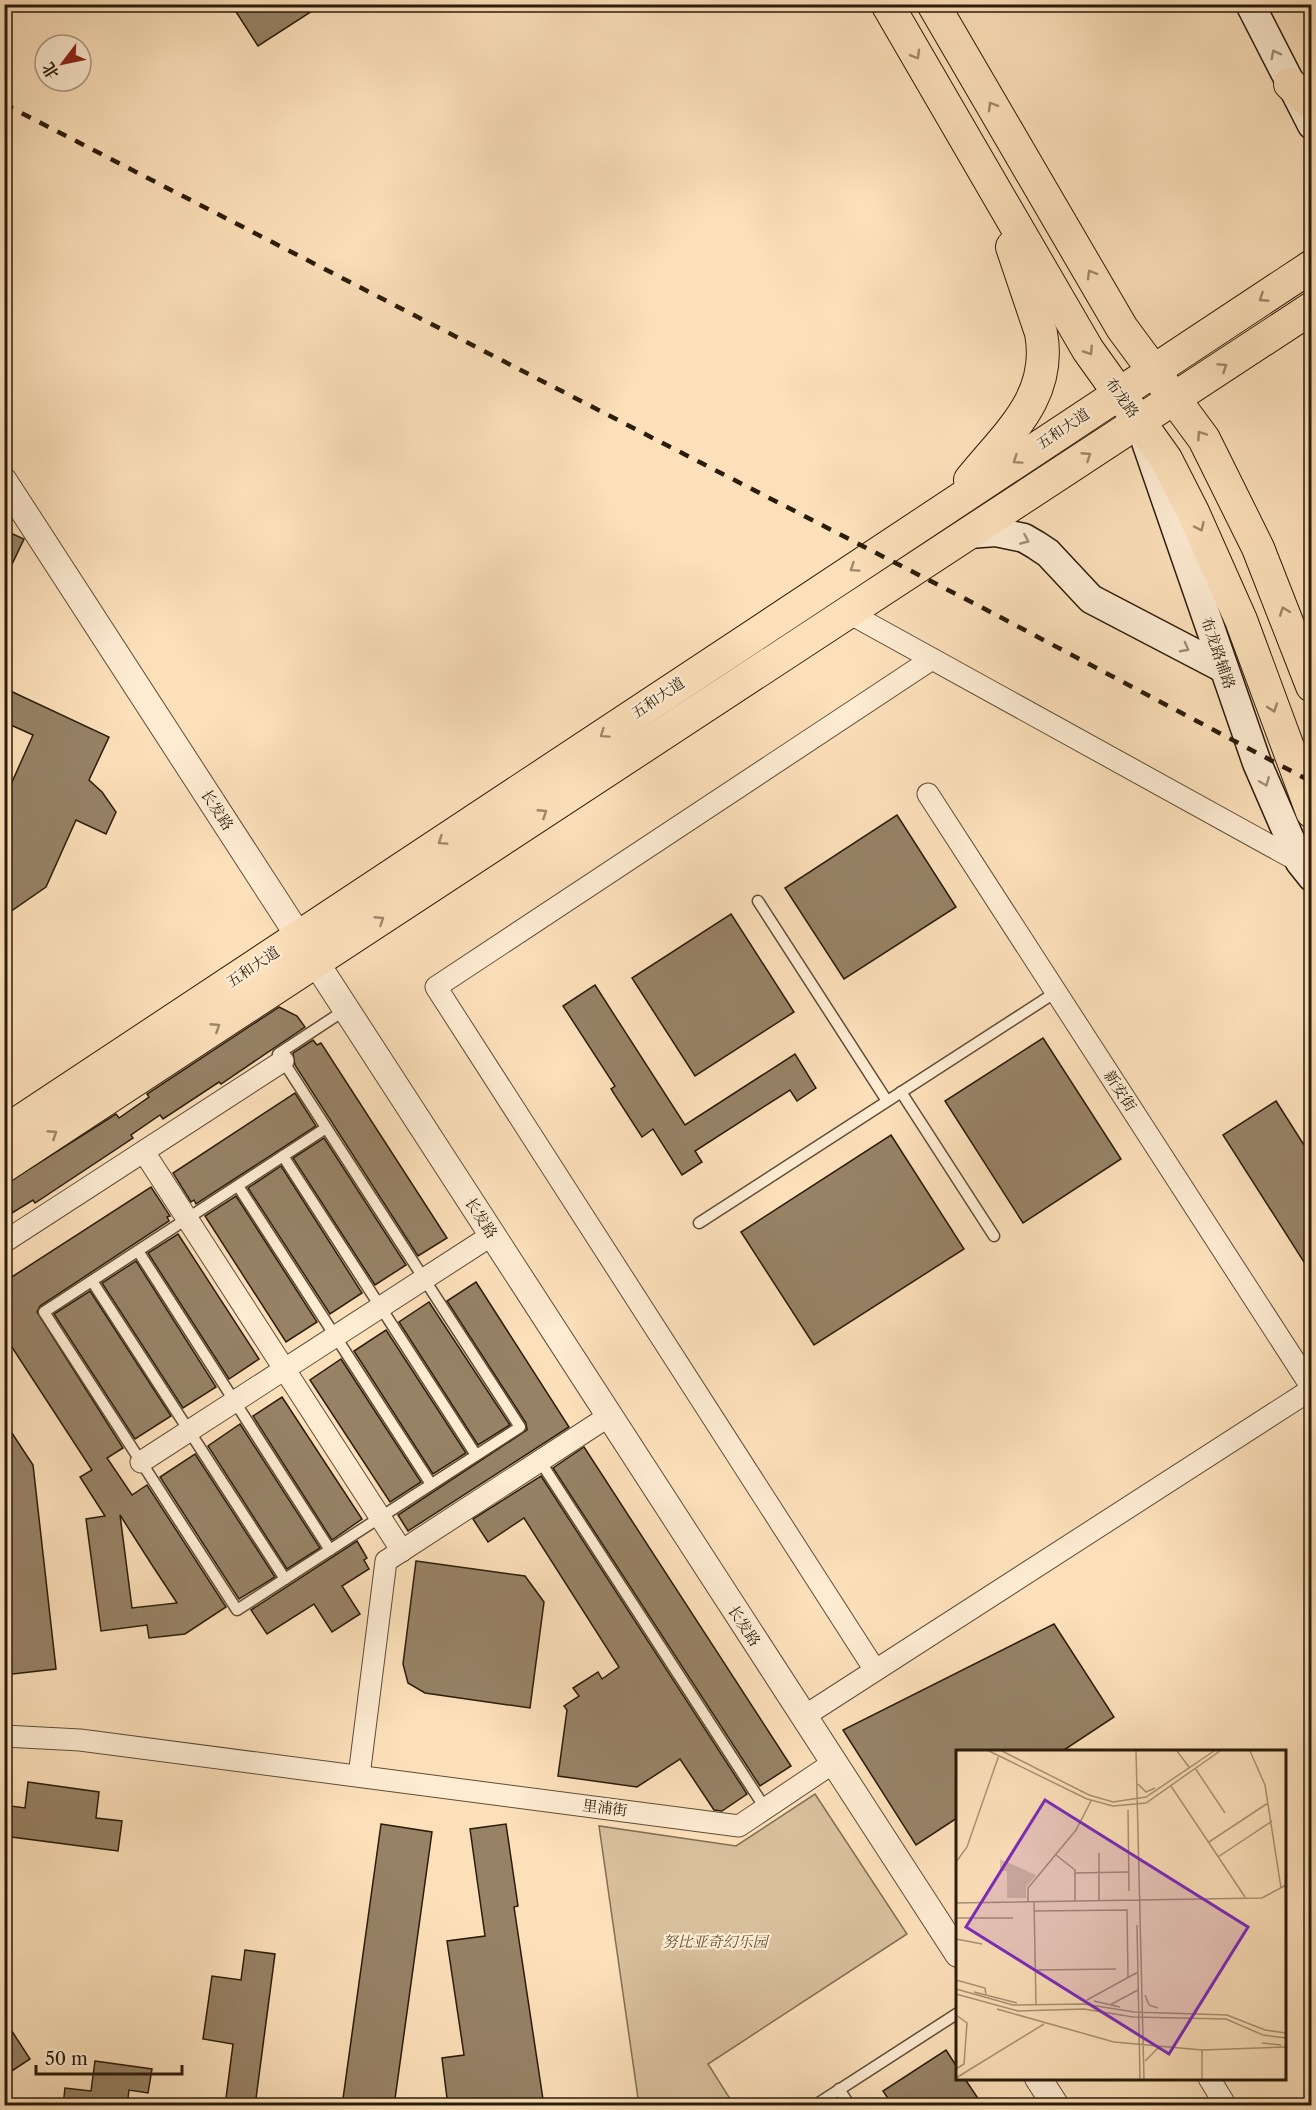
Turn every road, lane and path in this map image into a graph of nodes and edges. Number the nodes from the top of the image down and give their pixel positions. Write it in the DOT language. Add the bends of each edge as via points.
graph roads {
  1 [pos="887,4"];
  2 [pos="933,4"];
  3 [pos="1250,4"];
  4 [pos="1301,94"];
  5 [pos="1311,125"];
  6 [pos="989,181"];
  7 [pos="1311,266"];
  8 [pos="1311,308"];
  9 [pos="1153,370"];
  10 [pos="1118,393"];
  11 [pos="1174,399"];
  12 [pos="1139,422"];
  13 [pos="4,481"];
  14 [pos="950,504"];
  15 [pos="968,534"];
  16 [pos="849,613"];
  17 [pos="932,659"];
  18 [pos="1223,668"];
  19 [pos="1311,686"];
  20 [pos="928,794"];
  21 [pos="1311,812"];
  22 [pos="1306,870"];
  23 [pos="758,901"];
  24 [pos="299,936"];
  25 [pos="315,962"];
  26 [pos="1056,992"];
  27 [pos="346,1009"];
  28 [pos="283,1061"];
  29 [pos="901,1092"];
  30 [pos="887,1101"];
  31 [pos="326,1128"];
  32 [pos="4,1132"];
  33 [pos="144,1152"];
  34 [pos="283,1156"];
  35 [pos="4,1166"];
  36 [pos="238,1186"];
  37 [pos="187,1219"];
  38 [pos="699,1222"];
  39 [pos="492,1235"];
  40 [pos="994,1236"];
  41 [pos="4,1242"];
  42 [pos="138,1251"];
  43 [pos="424,1279"];
  44 [pos="92,1281"];
  45 [pos="381,1307"];
  46 [pos="335,1336"];
  47 [pos="285,1369"];
  48 [pos="1311,1388"];
  49 [pos="235,1401"];
  50 [pos="609,1416"];
  51 [pos="189,1431"];
  52 [pos="476,1455"];
  53 [pos="540,1461"];
  54 [pos="141,1462"];
  55 [pos="431,1484"];
  56 [pos="380,1517"];
  57 [pos="330,1550"];
  58 [pos="402,1551"];
  59 [pos="285,1579"];
  60 [pos="875,1670"];
  61 [pos="803,1717"];
  62 [pos="4,1736"];
  63 [pos="833,1763"];
  64 [pos="358,1776"];
  65 [pos="765,1808"];
  66 [pos="956,1952"];
  67 [pos="956,2014"];
  68 [pos="1039,2080"];
  69 [pos="1210,2080"];
  70 [pos="839,2089"];
  71 [pos="814,2106"];
  72 [pos="850,2106"];
  73 [pos="1056,2106"];
  74 [pos="1226,2106"];
  1 -- 6 [label="main road, 布龙路, one-way"];
  9 -- 2 [label="main road, one-way" via="1122,328"];
  4 -- 3 [label="main road, one-way"];
  4 -- 5 [label="main road"];
  6 -- 10 [label="main road, 布龙路, one-way" via="1088,351"];
  6 -- 14 [label="main road" via="1041,333 1044,363 1040,385 1029,407"];
  7 -- 9 [label="main road, 五和大道, one-way"];
  11 -- 8 [label="main road, 五和大道, one-way"];
  9 -- 10 [label="main road, 五和大道"];
  9 -- 11 [label="main road"];
  10 -- 12 [label="main road, 布龙路"];
  10 -- 14 [label="main road, 五和大道, one-way"];
  11 -- 12 [label="main road, 五和大道"];
  19 -- 11 [label="main road, one-way" via="1281,604 1232,492 1204,439"];
  15 -- 12 [label="main road, 五和大道, one-way"];
  12 -- 18 [label="main road, 布龙路辅路"];
  12 -- 21 [label="main road, 布龙路, one-way" via="1166,459 1218,565"];
  13 -- 24 [label="street, 长发路"];
  14 -- 24 [label="main road, 五和大道, one-way"];
  15 -- 16 [label="main road, 五和大道"];
  15 -- 18 [label="main road, one-way" via="996,532 1036,544 1091,599"];
  16 -- 17 [label="street"];
  25 -- 16 [label="main road, 五和大道, one-way"];
  17 -- 22 [label="street"];
  17 -- 60 [label="street" via="436,987"];
  18 -- 22 [label="main road, 布龙路辅路, one-way" via="1257,763"];
  20 -- 26 [label="street, 新安街"];
  23 -- 30 [label="lane"];
  24 -- 25 [label="street, 长发路"];
  24 -- 32 [label="main road, 五和大道"];
  25 -- 27 [label="street, 长发路"];
  35 -- 25 [label="main road, 五和大道, one-way"];
  26 -- 29 [label="lane"];
  26 -- 48 [label="street, 新安街"];
  27 -- 28 [label="lane" via="278,1053"];
  27 -- 39 [label="street, 长发路"];
  28 -- 31 [label="lane"];
  28 -- 33 [label="street"];
  29 -- 30 [label="lane"];
  29 -- 40 [label="lane"];
  30 -- 38 [label="lane"];
  31 -- 34 [label="lane"];
  31 -- 43 [label="lane"];
  33 -- 37 [label="street"];
  33 -- 41 [label="street"];
  34 -- 36 [label="lane"];
  34 -- 45 [label="lane"];
  36 -- 37 [label="lane"];
  36 -- 46 [label="lane"];
  37 -- 42 [label="lane"];
  37 -- 47 [label="street"];
  39 -- 43 [label="street"];
  39 -- 50 [label="street, 长发路"];
  42 -- 44 [label="lane"];
  42 -- 49 [label="lane"];
  43 -- 45 [label="street"];
  43 -- 52 [label="lane" via="520,1426"];
  44 -- 51 [label="lane"];
  44 -- 54 [label="lane" via="44,1312"];
  45 -- 46 [label="street"];
  45 -- 52 [label="lane"];
  46 -- 47 [label="street"];
  46 -- 55 [label="lane"];
  47 -- 49 [label="street"];
  47 -- 56 [label="street"];
  48 -- 60 [label="street"];
  49 -- 51 [label="street"];
  49 -- 57 [label="lane"];
  50 -- 53 [label="street"];
  50 -- 61 [label="street, 长发路"];
  51 -- 54 [label="street"];
  51 -- 59 [label="lane"];
  52 -- 55 [label="lane"];
  53 -- 58 [label="street"];
  53 -- 65 [label="lane"];
  54 -- 59 [label="lane" via="237,1610"];
  55 -- 56 [label="lane"];
  56 -- 57 [label="lane"];
  56 -- 58 [label="street"];
  57 -- 59 [label="lane"];
  58 -- 64 [label="street" via="386,1561"];
  60 -- 61 [label="street"];
  61 -- 63 [label="street, 长发路"];
  62 -- 64 [label="street, 里浦街" via="80,1740"];
  63 -- 65 [label="street, 里浦街"];
  63 -- 66 [label="street, 长发路"];
  64 -- 65 [label="street, 里浦街" via="739,1826"];
  67 -- 70 [label="lane"];
  68 -- 73 [label="street"];
  69 -- 74 [label="street"];
  70 -- 71 [label="lane"];
  70 -- 72 [label="lane"];
}
